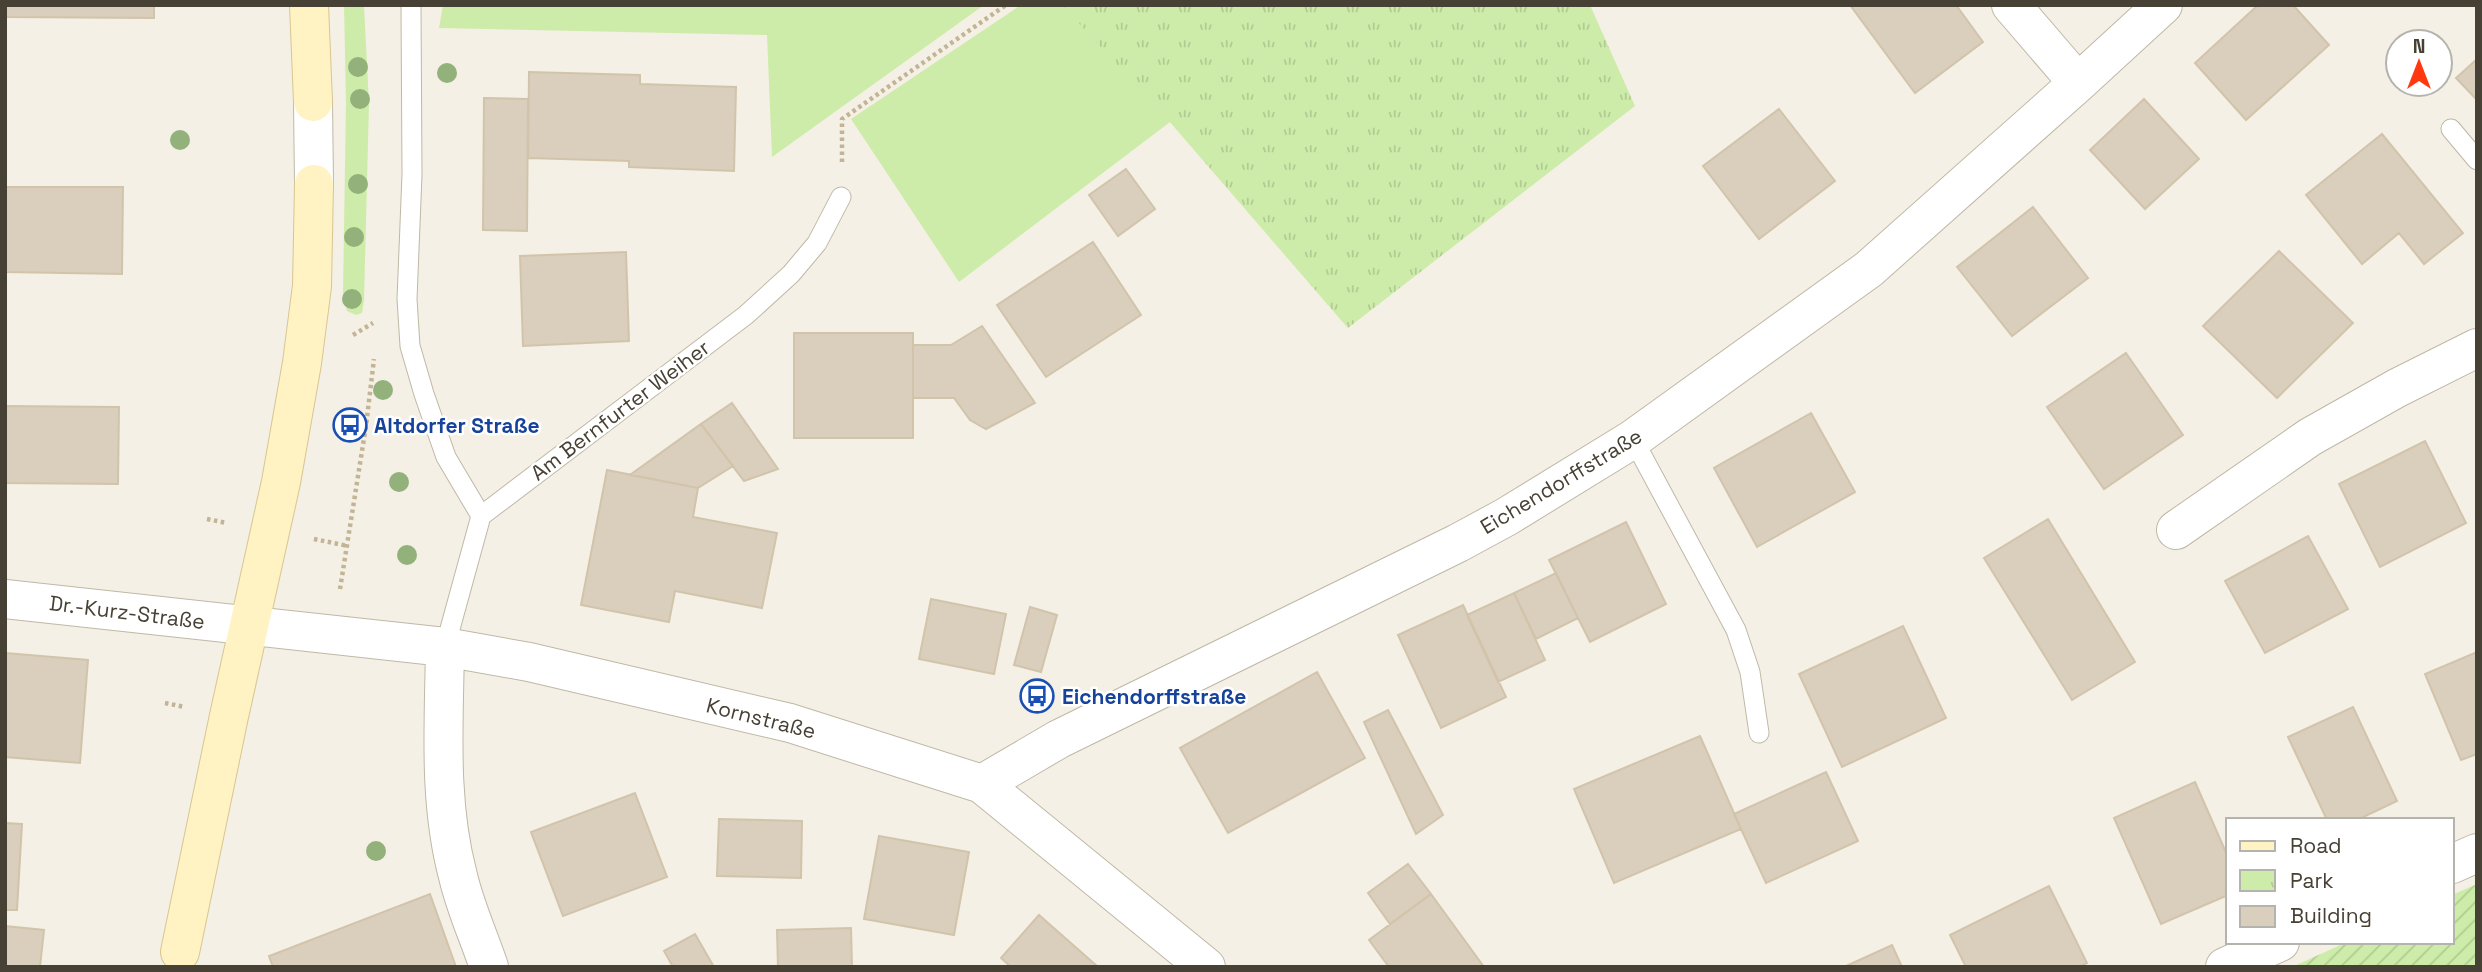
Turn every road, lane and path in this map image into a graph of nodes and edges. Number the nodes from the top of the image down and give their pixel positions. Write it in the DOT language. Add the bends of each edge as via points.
graph roads {
  1 [pos="309,5"];
  2 [pos="411,5"];
  3 [pos="1006,5"];
  4 [pos="2011,5"];
  5 [pos="2162,5"];
  6 [pos="2078,83"];
  7 [pos="313,102"];
  8 [pos="2451,129"];
  9 [pos="2477,160"];
  10 [pos="314,184"];
  11 [pos="841,197"];
  12 [pos="377,321"];
  13 [pos="376,333"];
  14 [pos="2477,348"];
  15 [pos="374,356"];
  16 [pos="350,425"];
  17 [pos="366,426"];
  18 [pos="1633,439"];
  19 [pos="481,516"];
  20 [pos="2176,530"];
  21 [pos="5,599"];
  22 [pos="250,626"];
  23 [pos="331,635"];
  24 [pos="445,647"];
  25 [pos="1759,733"];
  26 [pos="982,784"];
  27 [pos="2477,853"];
  28 [pos="2454,863"];
  29 [pos="2276,944"];
  30 [pos="178,959"];
  31 [pos="489,967"];
  32 [pos="1206,967"];
  33 [pos="2225,967"];
  1 -- 7 [label="main road"];
  2 -- 19 [label="lane" via="410,346 446,457"];
  3 -- 11 [label="path" via="842,120"];
  4 -- 6 [label="street"];
  5 -- 6 [label="street, Eichendorffstraße"];
  6 -- 18 [label="street, Eichendorffstraße" via="1869,269"];
  7 -- 10 [label="street"];
  8 -- 9 [label="lane"];
  10 -- 22 [label="main road" via="308,323"];
  11 -- 19 [label="lane, Am Bernfurter Weiher" via="817,243 746,316"];
  12 -- 13 [label="path"];
  14 -- 20 [label="street" via="2310,437"];
  15 -- 17 [label="path"];
  16 -- 17 [label="path"];
  17 -- 23 [label="path"];
  18 -- 25 [label="lane" via="1736,630 1750,672"];
  18 -- 26 [label="street, Eichendorffstraße" via="1506,517 1059,738"];
  19 -- 24 [label="lane"];
  21 -- 22 [label="street, Dr.-Kurz-Straße"];
  22 -- 23 [label="street, Kornstraße"];
  22 -- 30 [label="main road"];
  23 -- 24 [label="street, Kornstraße"];
  24 -- 26 [label="street, Kornstraße" via="530,662 790,723"];
  24 -- 31 [label="street" via="447,823 458,877"];
  26 -- 32 [label="street, Kornstraße"];
  27 -- 28 [label="street"];
  29 -- 33 [label="street"];
}
